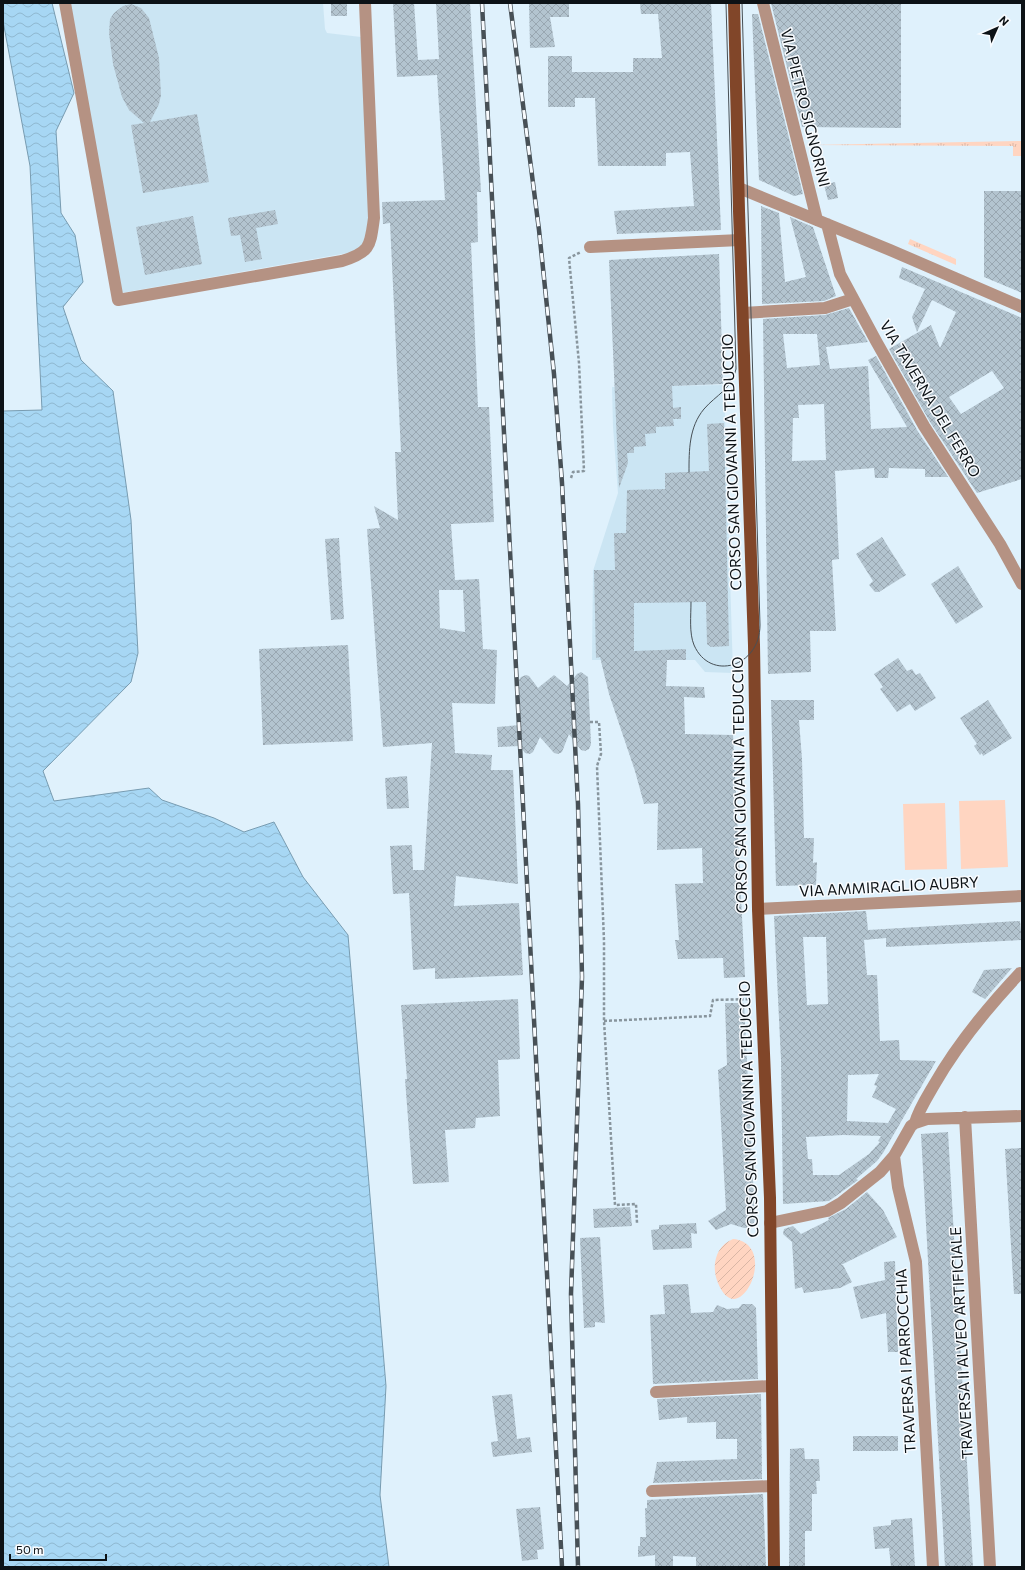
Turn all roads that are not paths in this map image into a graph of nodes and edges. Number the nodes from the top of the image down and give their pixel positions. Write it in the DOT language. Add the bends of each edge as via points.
graph roads {
  1 [pos="65,3"];
  2 [pos="365,3"];
  3 [pos="763,3"];
  4 [pos="735,4"];
  5 [pos="739,188"];
  6 [pos="822,222"];
  7 [pos="740,240"];
  8 [pos="590,247"];
  9 [pos="853,298"];
  10 [pos="1022,307"];
  11 [pos="743,313"];
  12 [pos="1022,584"];
  13 [pos="1022,896"];
  14 [pos="758,909"];
  15 [pos="1020,973"];
  16 [pos="1022,1116"];
  17 [pos="965,1118"];
  18 [pos="915,1123"];
  19 [pos="894,1156"];
  20 [pos="770,1223"];
  21 [pos="771,1386"];
  22 [pos="656,1392"];
  23 [pos="772,1486"];
  24 [pos="652,1491"];
  25 [pos="774,1567"];
  26 [pos="933,1567"];
  27 [pos="990,1567"];
  1 -- 2 [label="street" via="118,300 342,261 357,256 370,245 374,218"];
  3 -- 6 [label="street, VIA PIETRO SIGNORINI"];
  4 -- 5 [label="main road, CORSO SAN GIOVANNI A TEDUCCIO"];
  5 -- 6 [label="street"];
  5 -- 7 [label="main road, CORSO SAN GIOVANNI A TEDUCCIO"];
  6 -- 9 [label="street, VIA TAVERNA DEL FERRO" via="840,274"];
  6 -- 10 [label="street"];
  7 -- 8 [label="street"];
  7 -- 11 [label="main road, CORSO SAN GIOVANNI A TEDUCCIO"];
  9 -- 11 [label="street" via="824,308"];
  9 -- 12 [label="street, VIA TAVERNA DEL FERRO" via="924,426 1000,544"];
  11 -- 14 [label="main road, CORSO SAN GIOVANNI A TEDUCCIO" via="754,645"];
  13 -- 14 [label="street, VIA AMMIRAGLIO AUBRY"];
  14 -- 20 [label="main road, CORSO SAN GIOVANNI A TEDUCCIO"];
  15 -- 18 [label="street" via="989,1006 957,1048 920,1108"];
  16 -- 17 [label="street"];
  17 -- 18 [label="street" via="927,1119"];
  17 -- 27 [label="street, TRAVERSA II ALVEO ARTIFICIALE"];
  18 -- 19 [label="street"];
  19 -- 20 [label="street" via="880,1172 827,1211"];
  19 -- 26 [label="street, TRAVERSA I PARROCCHIA" via="898,1187 916,1262"];
  20 -- 21 [label="main road, CORSO SAN GIOVANNI A TEDUCCIO"];
  21 -- 22 [label="street"];
  21 -- 23 [label="main road, CORSO SAN GIOVANNI A TEDUCCIO"];
  23 -- 24 [label="street"];
  23 -- 25 [label="main road, CORSO SAN GIOVANNI A TEDUCCIO"];
}
